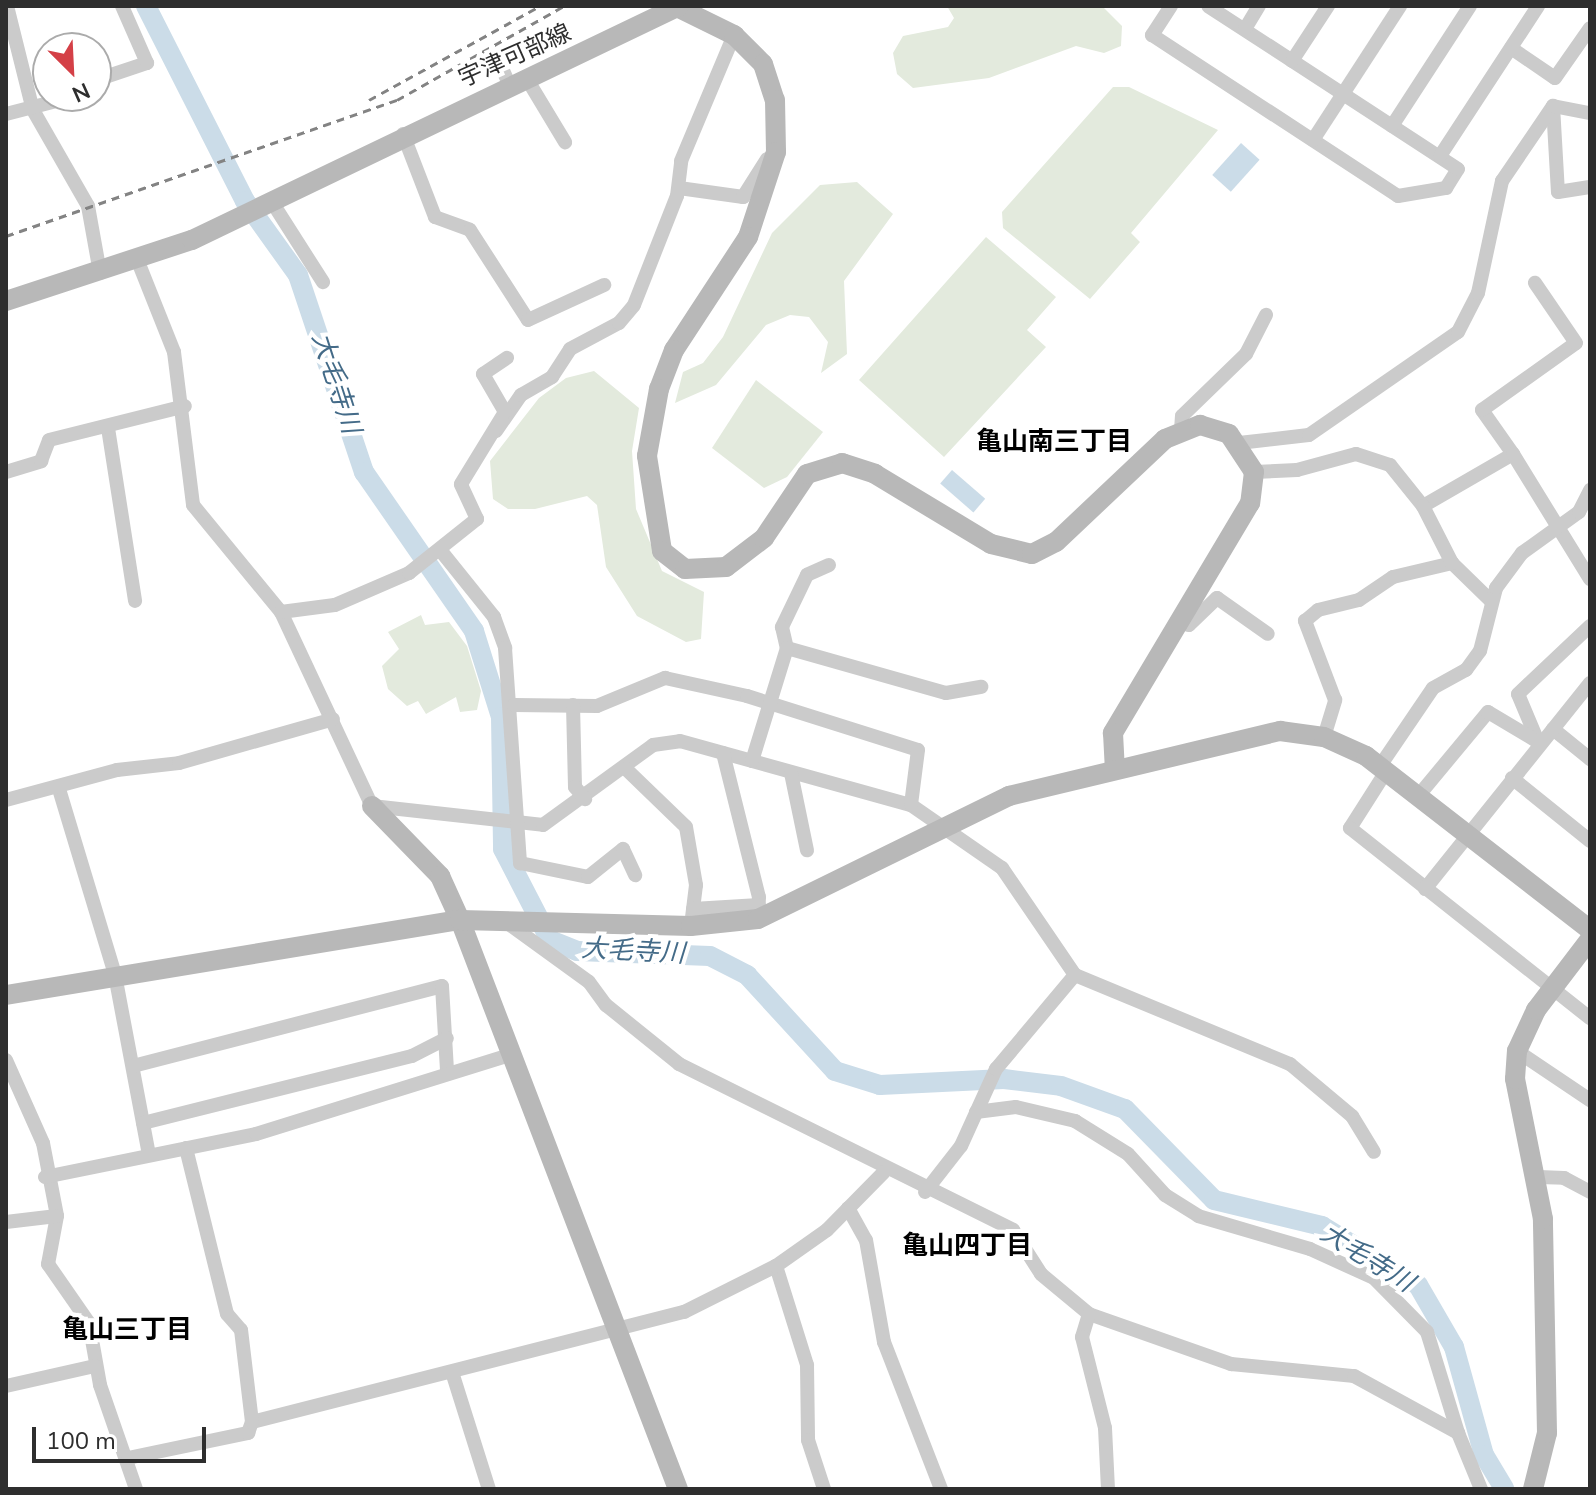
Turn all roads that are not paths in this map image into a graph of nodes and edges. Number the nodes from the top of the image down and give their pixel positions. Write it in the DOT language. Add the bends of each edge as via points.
graph roads {
  1 [pos="7,6"];
  2 [pos="122,6"];
  3 [pos="1171,6"];
  4 [pos="1208,6"];
  5 [pos="1259,6"];
  6 [pos="1328,6"];
  7 [pos="1400,6"];
  8 [pos="1470,6"];
  9 [pos="1538,6"];
  10 [pos="670,9"];
  11 [pos="1590,28"];
  12 [pos="1245,29"];
  13 [pos="734,35"];
  14 [pos="1511,48"];
  15 [pos="1292,61"];
  16 [pos="501,66"];
  17 [pos="112,75"];
  18 [pos="519,83"];
  19 [pos="1343,94"];
  20 [pos="32,106"];
  21 [pos="1553,106"];
  22 [pos="32,110"];
  23 [pos="34,112"];
  24 [pos="1590,113"];
  25 [pos="6,114"];
  26 [pos="1392,126"];
  27 [pos="403,134"];
  28 [pos="1313,140"];
  29 [pos="565,142"];
  30 [pos="776,152"];
  31 [pos="1440,156"];
  32 [pos="1590,187"];
  33 [pos="679,188"];
  34 [pos="266,200"];
  35 [pos="137,259"];
  36 [pos="100,273"];
  37 [pos="323,282"];
  38 [pos="1535,283"];
  39 [pos="604,285"];
  40 [pos="6,301"];
  41 [pos="1266,315"];
  42 [pos="507,358"];
  43 [pos="185,406"];
  44 [pos="108,428"];
  45 [pos="1181,430"];
  46 [pos="496,431"];
  47 [pos="1239,443"];
  48 [pos="1513,454"];
  49 [pos="6,472"];
  50 [pos="1254,472"];
  51 [pos="1590,490"];
  52 [pos="1423,506"];
  53 [pos="1559,525"];
  54 [pos="438,552"];
  55 [pos="1584,554"];
  56 [pos="1452,563"];
  57 [pos="829,565"];
  58 [pos="1590,579"];
  59 [pos="1490,600"];
  60 [pos="135,601"];
  61 [pos="281,612"];
  62 [pos="1179,623"];
  63 [pos="1590,626"];
  64 [pos="1268,634"];
  65 [pos="787,648"];
  66 [pos="1590,683"];
  67 [pos="981,687"];
  68 [pos="769,703"];
  69 [pos="514,705"];
  70 [pos="573,705"];
  71 [pos="333,719"];
  72 [pos="1553,729"];
  73 [pos="1324,737"];
  74 [pos="1537,742"];
  75 [pos="723,753"];
  76 [pos="1590,759"];
  77 [pos="752,761"];
  78 [pos="1115,766"];
  79 [pos="1384,768"];
  80 [pos="626,769"];
  81 [pos="791,773"];
  82 [pos="1512,778"];
  83 [pos="59,789"];
  84 [pos="1419,795"];
  85 [pos="585,799"];
  86 [pos="6,800"];
  87 [pos="911,805"];
  88 [pos="372,806"];
  89 [pos="511,824"];
  90 [pos="940,826"];
  91 [pos="1467,833"];
  92 [pos="1590,841"];
  93 [pos="807,850"];
  94 [pos="635,875"];
  95 [pos="1425,889"];
  96 [pos="758,912"];
  97 [pos="692,918"];
  98 [pos="506,919"];
  99 [pos="460,920"];
  100 [pos="1590,930"];
  101 [pos="1590,939"];
  102 [pos="115,975"];
  103 [pos="1075,975"];
  104 [pos="1550,989"];
  105 [pos="6,995"];
  106 [pos="1590,1018"];
  107 [pos="447,1038"];
  108 [pos="1517,1051"];
  109 [pos="513,1054"];
  110 [pos="6,1060"];
  111 [pos="133,1066"];
  112 [pos="447,1070"];
  113 [pos="1590,1100"];
  114 [pos="978,1109"];
  115 [pos="143,1123"];
  116 [pos="186,1148"];
  117 [pos="1374,1152"];
  118 [pos="149,1155"];
  119 [pos="884,1172"];
  120 [pos="45,1177"];
  121 [pos="1539,1177"];
  122 [pos="925,1192"];
  123 [pos="1590,1192"];
  124 [pos="848,1208"];
  125 [pos="57,1216"];
  126 [pos="6,1222"];
  127 [pos="776,1266"];
  128 [pos="1089,1314"];
  129 [pos="619,1331"];
  130 [pos="95,1366"];
  131 [pos="452,1372"];
  132 [pos="6,1386"];
  133 [pos="252,1422"];
  134 [pos="1458,1433"];
  135 [pos="128,1458"];
  136 [pos="136,1489"];
  137 [pos="489,1489"];
  138 [pos="678,1489"];
  139 [pos="824,1489"];
  140 [pos="941,1489"];
  141 [pos="1108,1489"];
  142 [pos="1481,1489"];
  143 [pos="1533,1489"];
  1 -- 20 [label="street"];
  2 -- 17 [label="street" via="147,63"];
  3 -- 28 [label="street" via="1152,35"];
  4 -- 12 [label="street"];
  5 -- 12 [label="street"];
  6 -- 15 [label="street"];
  7 -- 19 [label="street"];
  8 -- 26 [label="street"];
  9 -- 14 [label="street"];
  10 -- 13 [label="street"];
  10 -- 18 [label="street, 宇津可部線"];
  11 -- 14 [label="street" via="1555,78"];
  12 -- 15 [label="street"];
  13 -- 30 [label="street" via="771,81"];
  13 -- 33 [label="street" via="681,161"];
  14 -- 31 [label="street"];
  15 -- 19 [label="street"];
  16 -- 18 [label="street"];
  18 -- 27 [label="street, 宇津可部線"];
  18 -- 29 [label="street"];
  19 -- 26 [label="street"];
  19 -- 28 [label="street"];
  21 -- 24 [label="street"];
  21 -- 32 [label="street" via="1558,192"];
  21 -- 47 [label="street" via="1502,181 1478,293 1458,332 1309,435"];
  22 -- 25 [label="street"];
  23 -- 36 [label="street" via="88,206"];
  26 -- 31 [label="street"];
  27 -- 34 [label="street, 宇津可部線"];
  27 -- 39 [label="street" via="435,217 470,230 528,320"];
  28 -- 31 [label="street" via="1398,196 1446,188 1458,169"];
  30 -- 33 [label="street" via="743,197"];
  30 -- 45 [label="street" via="748,237 674,350 659,389 647,484 655,537 673,561 711,571 740,560 775,525 807,474 842,463 875,474 991,544 1032,554 1056,542"];
  33 -- 46 [label="street" via="626,316 570,349 552,377 521,395"];
  34 -- 35 [label="street, 宇津可部線"];
  34 -- 37 [label="street"];
  35 -- 36 [label="street, 宇津可部線"];
  35 -- 43 [label="street" via="174,352"];
  36 -- 40 [label="street, 宇津可部線"];
  38 -- 48 [label="street" via="1576,343 1482,410"];
  41 -- 45 [label="street" via="1246,354 1182,416"];
  42 -- 46 [label="street" via="483,374 505,412"];
  43 -- 44 [label="street"];
  43 -- 61 [label="street" via="193,505"];
  44 -- 49 [label="street" via="49,440 41,461"];
  44 -- 60 [label="street"];
  45 -- 47 [label="street" via="1213,427"];
  46 -- 54 [label="street" via="461,484 477,519"];
  47 -- 50 [label="street"];
  48 -- 52 [label="street"];
  48 -- 53 [label="street"];
  50 -- 52 [label="street" via="1297,470 1356,454 1390,465"];
  50 -- 62 [label="street" via="1250,503"];
  51 -- 53 [label="street" via="1579,512"];
  52 -- 56 [label="street"];
  53 -- 55 [label="street"];
  53 -- 59 [label="street" via="1522,553"];
  54 -- 61 [label="street" via="409,573 335,605"];
  54 -- 69 [label="street" via="494,617"];
  55 -- 58 [label="street"];
  56 -- 59 [label="street"];
  56 -- 73 [label="street" via="1393,577 1359,600 1318,610 1305,621 1335,700"];
  57 -- 65 [label="street" via="807,575 782,627"];
  59 -- 79 [label="street" via="1480,651 1466,670 1433,688"];
  61 -- 71 [label="street"];
  62 -- 64 [label="street" via="1189,625 1217,598"];
  62 -- 78 [label="street" via="1113,733"];
  63 -- 74 [label="street" via="1518,694"];
  65 -- 67 [label="street" via="946,693"];
  65 -- 68 [label="street"];
  66 -- 72 [label="street"];
  68 -- 70 [label="street" via="665,678 597,706"];
  68 -- 77 [label="street"];
  68 -- 87 [label="street" via="918,750"];
  69 -- 70 [label="street"];
  69 -- 89 [label="street"];
  70 -- 85 [label="street" via="575,787"];
  71 -- 83 [label="street"];
  71 -- 88 [label="street"];
  72 -- 74 [label="street"];
  72 -- 76 [label="street"];
  73 -- 78 [label="street" via="1259,733"];
  73 -- 79 [label="street"];
  74 -- 82 [label="street"];
  74 -- 84 [label="street" via="1488,712"];
  75 -- 77 [label="street"];
  75 -- 80 [label="street" via="666,741"];
  75 -- 96 [label="street"];
  77 -- 81 [label="street"];
  78 -- 90 [label="street" via="1009,796"];
  79 -- 84 [label="street"];
  79 -- 95 [label="street" via="1348,822"];
  80 -- 85 [label="street"];
  80 -- 97 [label="street" via="686,827"];
  81 -- 87 [label="street"];
  81 -- 93 [label="street"];
  82 -- 91 [label="street"];
  82 -- 92 [label="street"];
  83 -- 86 [label="street"];
  83 -- 102 [label="street"];
  84 -- 91 [label="street"];
  85 -- 89 [label="street" via="556,820"];
  87 -- 90 [label="street"];
  88 -- 89 [label="street"];
  88 -- 99 [label="street" via="440,876"];
  89 -- 94 [label="street" via="520,863 588,877 623,849"];
  90 -- 96 [label="street" via="797,906"];
  90 -- 103 [label="street" via="1002,868"];
  91 -- 95 [label="street"];
  91 -- 100 [label="street"];
  95 -- 104 [label="street"];
  96 -- 97 [label="street"];
  97 -- 98 [label="street"];
  98 -- 99 [label="street"];
  98 -- 119 [label="street" via="589,982 606,1005 679,1064 822,1130"];
  99 -- 102 [label="street"];
  99 -- 109 [label="street"];
  101 -- 104 [label="street"];
  102 -- 105 [label="street"];
  102 -- 111 [label="street"];
  103 -- 114 [label="street" via="996,1069"];
  103 -- 117 [label="street" via="1290,1064 1352,1116"];
  104 -- 106 [label="street"];
  104 -- 108 [label="street"];
  107 -- 111 [label="street" via="442,986"];
  107 -- 112 [label="street"];
  107 -- 115 [label="street" via="412,1056"];
  108 -- 113 [label="street"];
  108 -- 121 [label="street" via="1519,1101"];
  109 -- 112 [label="street"];
  109 -- 129 [label="street"];
  110 -- 120 [label="street" via="37,1117"];
  111 -- 115 [label="street"];
  112 -- 116 [label="street" via="366,1102"];
  114 -- 122 [label="street"];
  114 -- 134 [label="street" via="1016,1107 1075,1121 1128,1154 1165,1195 1198,1216 1310,1249 1374,1278 1427,1332"];
  115 -- 118 [label="street"];
  116 -- 118 [label="street"];
  116 -- 133 [label="street" via="227,1314 241,1330"];
  118 -- 120 [label="street"];
  119 -- 122 [label="street"];
  119 -- 124 [label="street"];
  120 -- 125 [label="street"];
  121 -- 123 [label="street" via="1564,1178"];
  121 -- 143 [label="street" via="1547,1433"];
  122 -- 128 [label="street" via="1013,1230 1041,1274"];
  124 -- 127 [label="street"];
  124 -- 140 [label="street" via="866,1240 884,1342"];
  125 -- 126 [label="street"];
  125 -- 130 [label="street" via="48,1264 89,1323"];
  127 -- 129 [label="street" via="684,1312"];
  127 -- 139 [label="street" via="807,1365 808,1440"];
  128 -- 134 [label="street" via="1231,1364 1354,1376"];
  128 -- 141 [label="street" via="1082,1337 1105,1428"];
  129 -- 131 [label="street"];
  129 -- 138 [label="street"];
  130 -- 132 [label="street"];
  130 -- 135 [label="street"];
  131 -- 133 [label="street"];
  131 -- 137 [label="street"];
  133 -- 135 [label="street" via="248,1433"];
  134 -- 142 [label="street"];
  135 -- 136 [label="street"];
}
